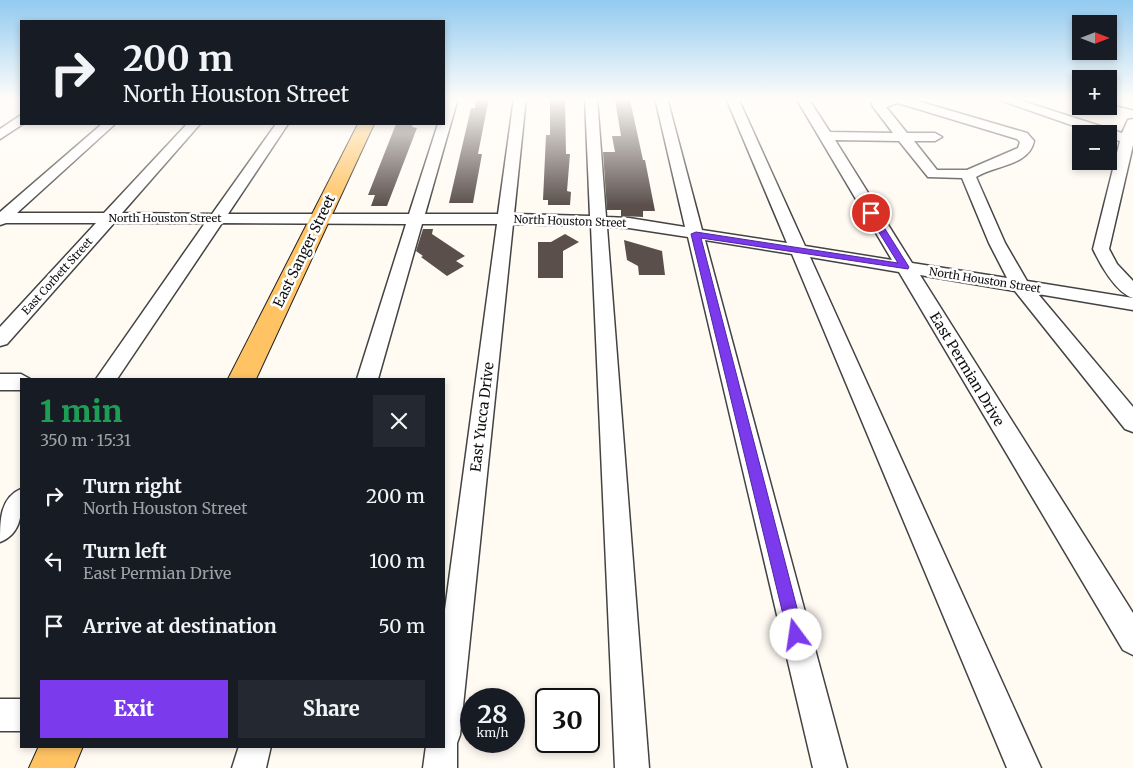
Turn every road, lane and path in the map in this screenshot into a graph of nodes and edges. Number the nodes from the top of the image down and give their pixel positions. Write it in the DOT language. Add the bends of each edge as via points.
graph roads {
  1 [pos="98,134"];
  2 [pos="185,134"];
  3 [pos="275,134"];
  4 [pos="361,134"];
  5 [pos="441,134"];
  6 [pos="516,134"];
  7 [pos="593,134"];
  8 [pos="670,134"];
  9 [pos="747,134"];
  10 [pos="900,134"];
  11 [pos="1014,134"];
  12 [pos="1112,134"];
  13 [pos="825,136"];
  14 [pos="902,137"];
  15 [pos="935,137"];
  16 [pos="1131,140"];
  17 [pos="1129,157"];
  18 [pos="970,174"];
  19 [pos="109,218"];
  20 [pos="217,218"];
  21 [pos="320,218"];
  22 [pos="415,218"];
  23 [pos="506,218"];
  24 [pos="0,219"];
  25 [pos="599,221"];
  26 [pos="696,234"];
  27 [pos="797,250"];
  28 [pos="905,267"];
  29 [pos="1020,285"];
  30 [pos="1133,292"];
  31 [pos="1133,304"];
  32 [pos="0,339"];
  33 [pos="107,378"];
  34 [pos="242,378"];
  35 [pos="367,378"];
  36 [pos="0,382"];
  37 [pos="20,382"];
  38 [pos="1133,423"];
  39 [pos="20,501"];
  40 [pos="0,530"];
  41 [pos="1133,640"];
  42 [pos="0,715"];
  43 [pos="20,715"];
  44 [pos="445,727"];
  45 [pos="61,748"];
  46 [pos="254,748"];
  47 [pos="442,748"];
  48 [pos="52,768"];
  49 [pos="249,768"];
  50 [pos="440,768"];
  51 [pos="632,768"];
  52 [pos="830,768"];
  53 [pos="1024,768"];
  1 -- 24 [label="street"];
  2 -- 19 [label="street, East Corbett Street"];
  3 -- 20 [label="street"];
  4 -- 21 [label="main road, East Sanger Street"];
  5 -- 22 [label="street"];
  6 -- 23 [label="street, East Yucca Drive"];
  7 -- 25 [label="street"];
  8 -- 26 [label="street"];
  9 -- 27 [label="street"];
  10 -- 14 [label="street"];
  11 -- 18 [label="street" via="1026,141 1025,150"];
  12 -- 16 [label="street"];
  13 -- 14 [label="street"];
  13 -- 28 [label="street, East Permian Drive"];
  14 -- 15 [label="street"];
  14 -- 18 [label="street" via="933,174"];
  16 -- 17 [label="street"];
  17 -- 30 [label="street" via="1102,250 1110,266"];
  18 -- 29 [label="street" via="968,177 997,243"];
  19 -- 20 [label="street, North Houston Street"];
  19 -- 24 [label="street, North Houston Street"];
  19 -- 32 [label="street, East Corbett Street"];
  20 -- 21 [label="street, North Houston Street"];
  20 -- 33 [label="street"];
  21 -- 22 [label="street, North Houston Street"];
  21 -- 34 [label="main road, East Sanger Street"];
  22 -- 23 [label="street, North Houston Street"];
  22 -- 35 [label="street"];
  23 -- 25 [label="street, North Houston Street"];
  23 -- 44 [label="street, East Yucca Drive"];
  25 -- 26 [label="street, North Houston Street"];
  25 -- 51 [label="street"];
  26 -- 27 [label="street, North Houston Street"];
  26 -- 52 [label="street"];
  27 -- 28 [label="street, North Houston Street"];
  27 -- 53 [label="street"];
  28 -- 29 [label="street, North Houston Street"];
  28 -- 41 [label="street, East Permian Drive"];
  29 -- 31 [label="street, North Houston Street"];
  29 -- 38 [label="street"];
  36 -- 37 [label="street"];
  39 -- 40 [label="street"];
  42 -- 43 [label="street"];
  45 -- 48 [label="main road"];
  46 -- 49 [label="street"];
  47 -- 50 [label="street"];
}
